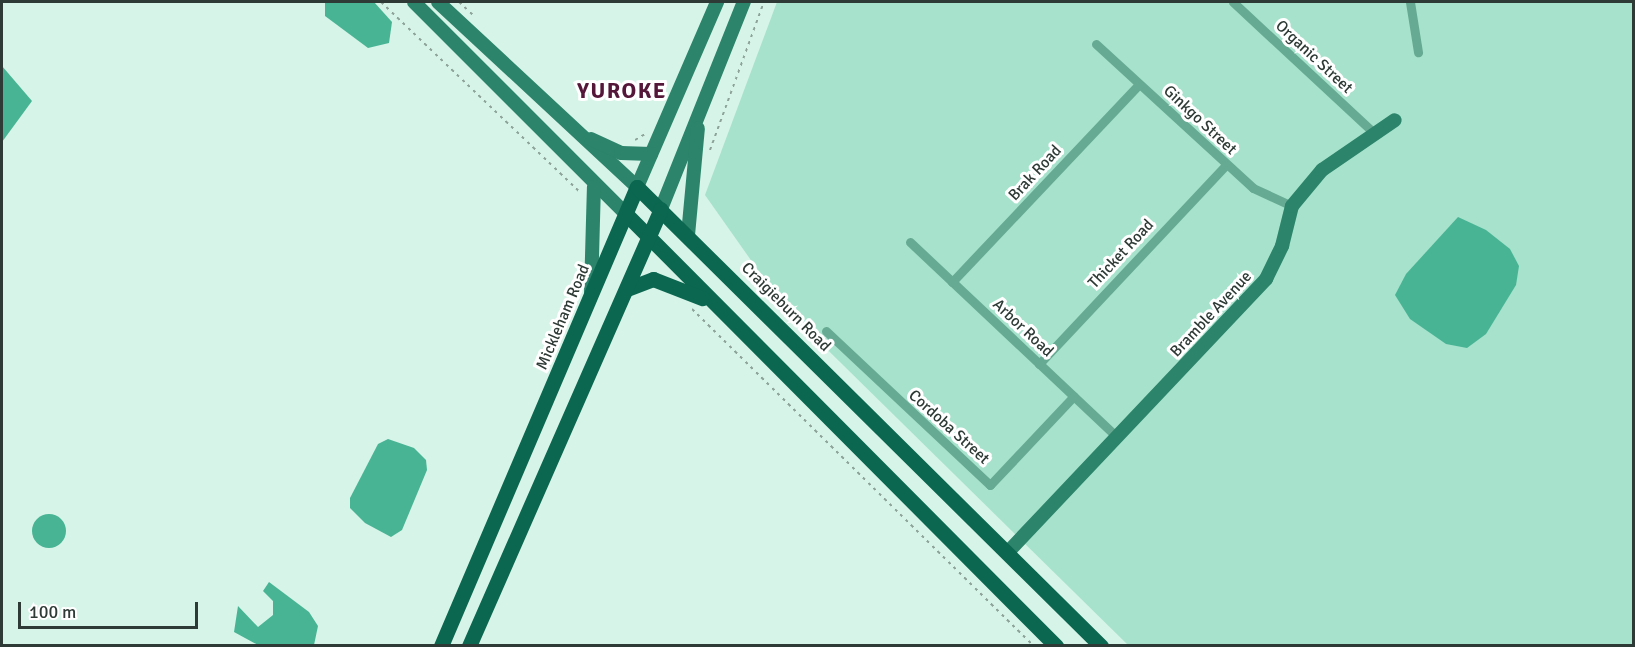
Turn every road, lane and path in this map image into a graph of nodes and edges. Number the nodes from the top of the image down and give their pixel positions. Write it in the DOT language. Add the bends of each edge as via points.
graph roads {
  1 [pos="381,2"];
  2 [pos="414,2"];
  3 [pos="438,2"];
  4 [pos="717,2"];
  5 [pos="744,2"];
  6 [pos="764,2"];
  7 [pos="1233,2"];
  8 [pos="1410,2"];
  9 [pos="1096,44"];
  10 [pos="1418,52"];
  11 [pos="1139,84"];
  12 [pos="698,116"];
  13 [pos="1395,120"];
  14 [pos="576,131"];
  15 [pos="1375,134"];
  16 [pos="651,154"];
  17 [pos="708,158"];
  18 [pos="1226,165"];
  19 [pos="637,187"];
  20 [pos="588,190"];
  21 [pos="1292,206"];
  22 [pos="661,208"];
  23 [pos="626,214"];
  24 [pos="688,235"];
  25 [pos="650,237"];
  26 [pos="910,242"];
  27 [pos="952,282"];
  28 [pos="627,289"];
  29 [pos="591,297"];
  30 [pos="684,302"];
  31 [pos="722,311"];
  32 [pos="826,331"];
  33 [pos="1039,363"];
  34 [pos="1074,396"];
  35 [pos="1117,437"];
  36 [pos="1008,552"];
  37 [pos="441,645"];
  38 [pos="469,645"];
  39 [pos="1034,645"];
  40 [pos="1056,645"];
  41 [pos="1101,645"];
  1 -- 20 [label="path"];
  2 -- 20 [label="street"];
  3 -- 14 [label="street, Craigieburn Road"];
  4 -- 16 [label="street, Mickleham Road"];
  5 -- 12 [label="street"];
  6 -- 17 [label="path"];
  7 -- 15 [label="street, Organic Street"];
  8 -- 10 [label="street" via="1417,17"];
  9 -- 11 [label="street, Ginkgo Street"];
  11 -- 18 [label="street, Ginkgo Street"];
  11 -- 27 [label="street, Brak Road"];
  12 -- 22 [label="street"];
  12 -- 24 [label="street"];
  13 -- 15 [label="street, Bramble Avenue"];
  14 -- 16 [label="street" via="621,153"];
  14 -- 19 [label="street, Craigieburn Road"];
  15 -- 21 [label="street, Bramble Avenue" via="1322,170"];
  16 -- 19 [label="street, Mickleham Road"];
  18 -- 21 [label="street, Ginkgo Street" via="1253,188"];
  18 -- 33 [label="street, Thicket Road"];
  19 -- 22 [label="main road, Craigieburn Road"];
  19 -- 23 [label="main road, Mickleham Road"];
  20 -- 23 [label="street"];
  20 -- 29 [label="street"];
  21 -- 35 [label="street, Bramble Avenue" via="1282,246 1266,279"];
  22 -- 24 [label="main road, Craigieburn Road"];
  22 -- 25 [label="main road"];
  23 -- 25 [label="main road"];
  23 -- 29 [label="main road, Mickleham Road"];
  24 -- 36 [label="main road, Craigieburn Road"];
  25 -- 28 [label="main road"];
  25 -- 31 [label="main road"];
  26 -- 27 [label="street, Arbor Road"];
  27 -- 33 [label="street, Arbor Road"];
  28 -- 31 [label="main road" via="643,279 666,281"];
  28 -- 38 [label="main road"];
  29 -- 37 [label="main road, Mickleham Road"];
  30 -- 39 [label="path"];
  31 -- 40 [label="main road"];
  32 -- 34 [label="street, Cordoba Street" via="990,484"];
  33 -- 34 [label="street, Arbor Road"];
  34 -- 35 [label="street, Arbor Road"];
  35 -- 36 [label="street, Bramble Avenue"];
  36 -- 41 [label="main road, Craigieburn Road"];
}
